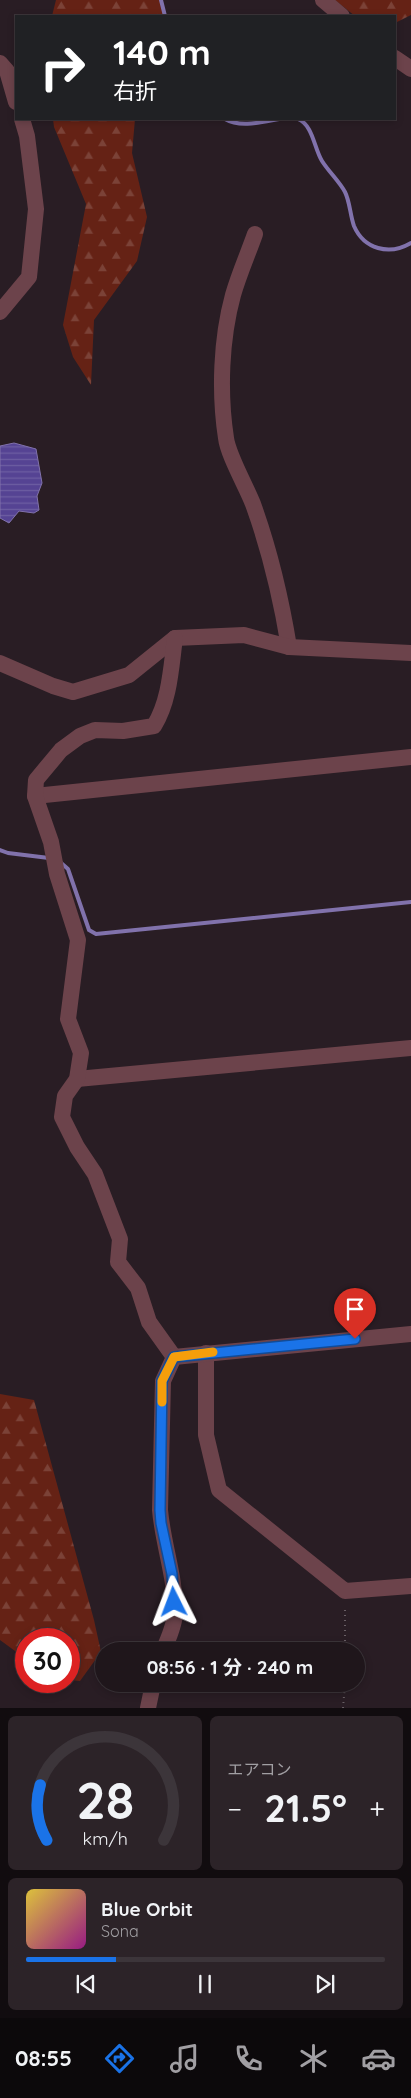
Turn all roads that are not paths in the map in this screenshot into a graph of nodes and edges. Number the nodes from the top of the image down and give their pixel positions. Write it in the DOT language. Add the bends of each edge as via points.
graph roads {
  1 [pos="323,0"];
  2 [pos="341,15"];
  3 [pos="396,59"];
  4 [pos="0,63"];
  5 [pos="411,70"];
  6 [pos="15,99"];
  7 [pos="22,120"];
  8 [pos="255,234"];
  9 [pos="0,312"];
  10 [pos="175,638"];
  11 [pos="289,647"];
  12 [pos="411,653"];
  13 [pos="0,663"];
  14 [pos="411,757"];
  15 [pos="35,796"];
  16 [pos="411,1048"];
  17 [pos="77,1079"];
  18 [pos="411,1334"];
  19 [pos="206,1353"];
  20 [pos="174,1357"];
  21 [pos="411,1586"];
  22 [pos="166,1642"];
  23 [pos="151,1692"];
  24 [pos="148,1708"];
  1 -- 2 [label="street"];
  3 -- 5 [label="street"];
  4 -- 6 [label="street" via="7,71"];
  7 -- 9 [label="street" via="36,209 30,276"];
  8 -- 11 [label="street" via="233,295 225,343 223,396 226,440 269,552"];
  10 -- 11 [label="street" via="244,635"];
  10 -- 13 [label="street" via="129,675 73,692"];
  10 -- 15 [label="street" via="166,696 154,726 123,731 95,730 80,736 61,750 36,780"];
  11 -- 12 [label="street"];
  14 -- 15 [label="street"];
  15 -- 17 [label="street" via="78,940 68,1019 81,1054"];
  16 -- 17 [label="street"];
  17 -- 20 [label="street" via="65,1096 62,1117 94,1174 120,1239 118,1262 138,1288 149,1322"];
  18 -- 19 [label="street"];
  19 -- 20 [label="street"];
  19 -- 21 [label="street" via="206,1435 219,1490 345,1591"];
  20 -- 22 [label="street" via="162,1381 160,1510 172,1574 175,1616"];
  23 -- 24 [label="street"];
}
